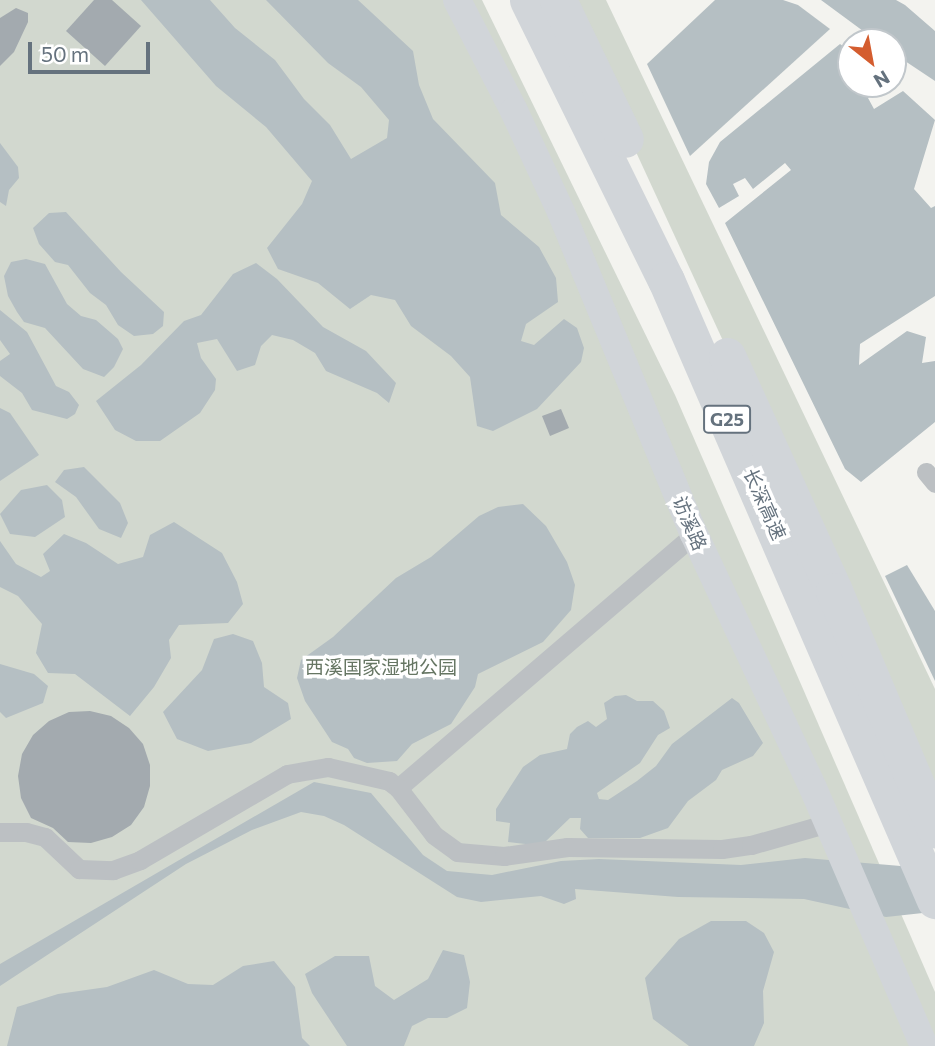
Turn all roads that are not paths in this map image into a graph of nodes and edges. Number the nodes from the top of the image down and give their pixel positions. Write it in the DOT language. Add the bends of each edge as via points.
graph roads {
  1 [pos="457,0"];
  2 [pos="528,0"];
  3 [pos="558,0"];
  4 [pos="694,534"];
  5 [pos="398,788"];
  6 [pos="829,823"];
  7 [pos="0,832"];
  8 [pos="923,837"];
  9 [pos="935,900"];
  10 [pos="924,1046"];
  1 -- 4 [label="street, 访溪路" via="561,212"];
  2 -- 8 [label="highway, 长深高速 / G25" via="666,280"];
  3 -- 8 [label="highway, 长深高速 / G25" via="834,591"];
  4 -- 5 [label="street"];
  4 -- 6 [label="street, 访溪路"];
  5 -- 6 [label="street" via="419,819 457,852 492,855 567,847 722,849"];
  5 -- 7 [label="street" via="389,781 328,767 288,774 140,860 113,870 79,869 44,837"];
  6 -- 10 [label="street, 访溪路"];
  8 -- 9 [label="highway, 长深高速 / G25"];
}
